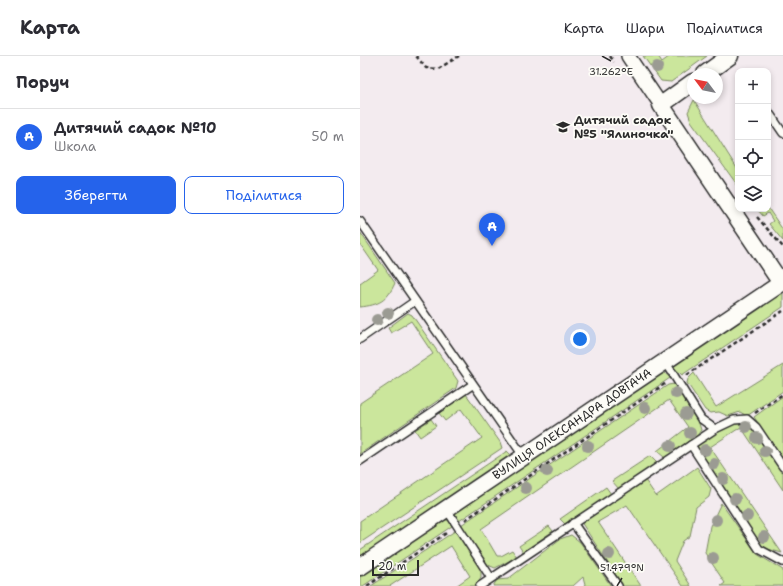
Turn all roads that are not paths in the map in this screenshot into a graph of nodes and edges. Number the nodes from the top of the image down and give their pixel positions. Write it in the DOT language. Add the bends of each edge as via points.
graph roads {
  1 [pos="628,56"];
  2 [pos="730,56"];
  3 [pos="713,68"];
  4 [pos="687,86"];
  5 [pos="661,105"];
  6 [pos="771,115"];
  7 [pos="783,132"];
  8 [pos="360,221"];
  9 [pos="782,282"];
  10 [pos="415,301"];
  11 [pos="360,339"];
  12 [pos="664,361"];
  13 [pos="472,385"];
  14 [pos="715,430"];
  15 [pos="691,445"];
  16 [pos="524,457"];
  17 [pos="360,461"];
  18 [pos="783,467"];
  19 [pos="448,510"];
  20 [pos="573,523"];
  21 [pos="783,562"];
  22 [pos="360,567"];
  23 [pos="491,578"];
  24 [pos="480,586"];
  25 [pos="618,586"];
  1 -- 5 [label="street"];
  2 -- 3 [label="street"];
  4 -- 5 [label="street"];
  5 -- 9 [label="street"];
  6 -- 7 [label="lane"];
  8 -- 10 [label="lane"];
  9 -- 12 [label="street, ВУЛИЦЯ ОЛЕКСАНДРА ДОВГАЧА"];
  10 -- 11 [label="lane"];
  10 -- 13 [label="lane"];
  12 -- 14 [label="lane" via="701,419"];
  12 -- 16 [label="street, ВУЛИЦЯ ОЛЕКСАНДРА ДОВГАЧА"];
  13 -- 16 [label="lane"];
  13 -- 17 [label="lane"];
  14 -- 15 [label="lane"];
  14 -- 18 [label="lane" via="734,420 747,419 756,427"];
  15 -- 20 [label="lane"];
  15 -- 21 [label="lane" via="760,549"];
  16 -- 19 [label="street, ВУЛИЦЯ ОЛЕКСАНДРА ДОВГАЧА"];
  19 -- 22 [label="street, ВУЛИЦЯ ОЛЕКСАНДРА ДОВГАЧА"];
  19 -- 23 [label="lane"];
  20 -- 23 [label="lane"];
  20 -- 25 [label="lane"];
  23 -- 24 [label="lane"];
}
